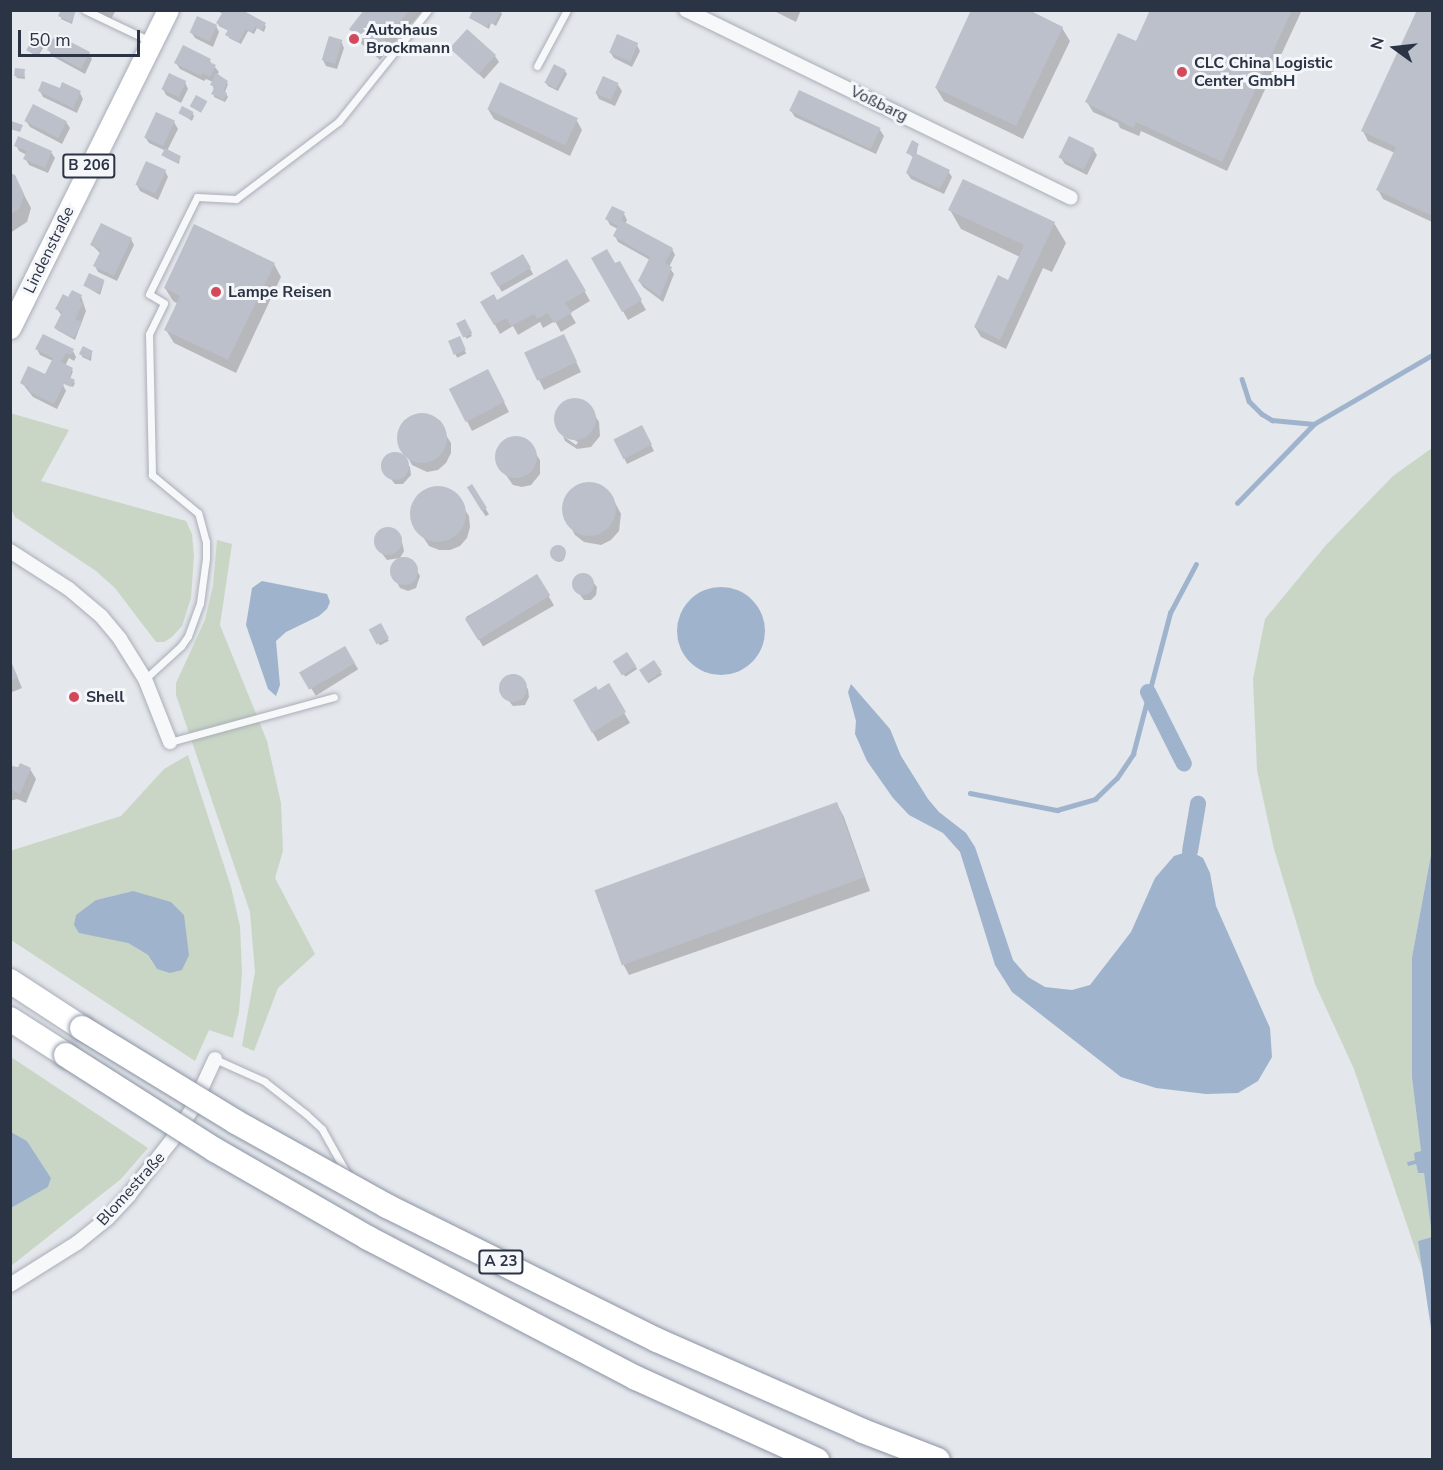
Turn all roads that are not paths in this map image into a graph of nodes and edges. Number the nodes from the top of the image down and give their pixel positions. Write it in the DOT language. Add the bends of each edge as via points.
graph roads {
  1 [pos="85,10"];
  2 [pos="168,10"];
  3 [pos="428,10"];
  4 [pos="567,10"];
  5 [pos="686,10"];
  6 [pos="152,42"];
  7 [pos="537,66"];
  8 [pos="1071,198"];
  9 [pos="11,325"];
  10 [pos="10,551"];
  11 [pos="145,679"];
  12 [pos="334,697"];
  13 [pos="170,742"];
  14 [pos="10,981"];
  15 [pos="10,1019"];
  16 [pos="215,1059"];
  17 [pos="411,1228"];
  18 [pos="10,1285"];
  19 [pos="817,1460"];
  20 [pos="938,1460"];
  1 -- 6 [label="lane"];
  2 -- 6 [label="main road, Lindenstraße / B 206"];
  3 -- 11 [label="lane" via="339,121 236,199 197,197 148,294 164,303 149,334 152,475 198,513 206,558 200,603 188,636"];
  4 -- 7 [label="lane"];
  5 -- 8 [label="street, Voßbarg"];
  6 -- 9 [label="main road, Lindenstraße / B 206"];
  10 -- 11 [label="street" via="55,578 101,616"];
  11 -- 13 [label="street"];
  12 -- 13 [label="lane"];
  14 -- 20 [label="highway, A 23, bridge" via="236,1122 387,1206 657,1340"];
  15 -- 19 [label="highway, A 23, bridge" via="215,1150 368,1238 636,1378"];
  16 -- 17 [label="lane" via="264,1081 306,1114 332,1145 360,1202"];
  16 -- 18 [label="street, Blomestraße" via="192,1109 129,1195 77,1244"];
}
